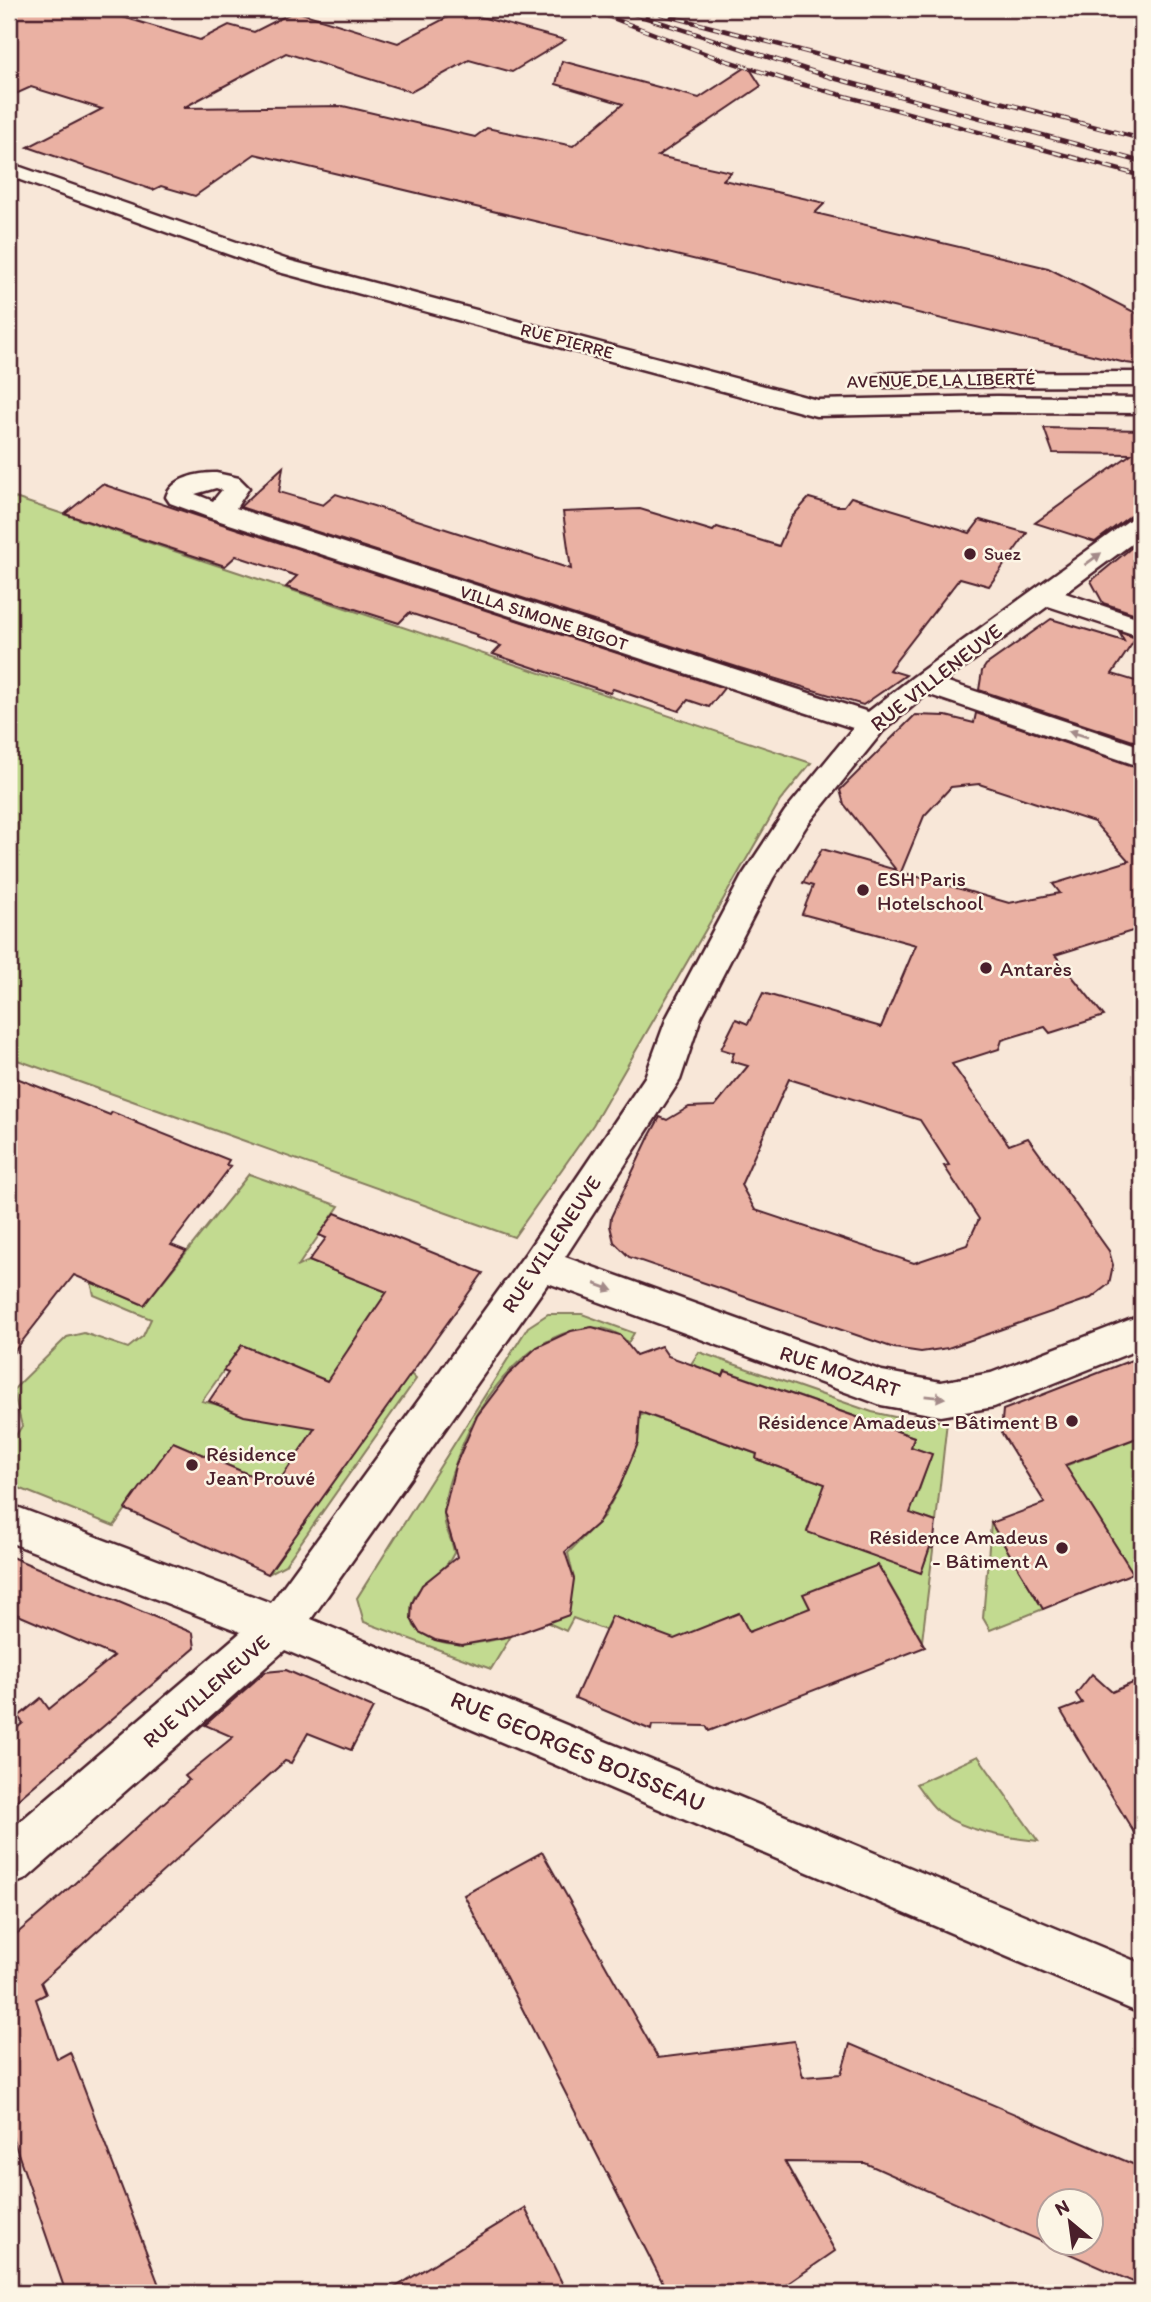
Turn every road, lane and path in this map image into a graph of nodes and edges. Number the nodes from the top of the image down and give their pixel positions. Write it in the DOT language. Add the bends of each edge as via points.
graph roads {
  1 [pos="9,169"];
  2 [pos="1142,379"];
  3 [pos="858,381"];
  4 [pos="819,383"];
  5 [pos="740,386"];
  6 [pos="1142,406"];
  7 [pos="217,511"];
  8 [pos="1142,524"];
  9 [pos="1043,595"];
  10 [pos="1142,628"];
  11 [pos="923,683"];
  12 [pos="872,724"];
  13 [pos="1142,757"];
  14 [pos="540,1264"];
  15 [pos="1142,1331"];
  16 [pos="9,1523"];
  17 [pos="279,1627"];
  18 [pos="9,1862"];
  19 [pos="1142,1989"];
  1 -- 5 [label="street, RUE PIERRE" via="283,266"];
  2 -- 3 [label="street, AVENUE DE LA LIBERTÉ"];
  4 -- 5 [label="street, AVENUE DE LA LIBERTÉ"];
  5 -- 6 [label="street, RUE PIERRE" via="816,408"];
  7 -- 12 [label="street, VILLA SIMONE BIGOT"];
  9 -- 8 [label="street, RUE VILLENEUVE, one-way"];
  9 -- 10 [label="street"];
  9 -- 11 [label="street, RUE VILLENEUVE"];
  11 -- 12 [label="street, RUE VILLENEUVE"];
  13 -- 11 [label="street, one-way"];
  12 -- 14 [label="street, RUE VILLENEUVE" via="796,818 758,876 684,1017 662,1080"];
  14 -- 15 [label="street, RUE MOZART, one-way" via="881,1388 941,1399 994,1391"];
  14 -- 17 [label="street, RUE VILLENEUVE"];
  16 -- 17 [label="street, RUE GEORGES BOISSEAU"];
  17 -- 18 [label="street, RUE VILLENEUVE"];
  17 -- 19 [label="street, RUE GEORGES BOISSEAU"];
}
